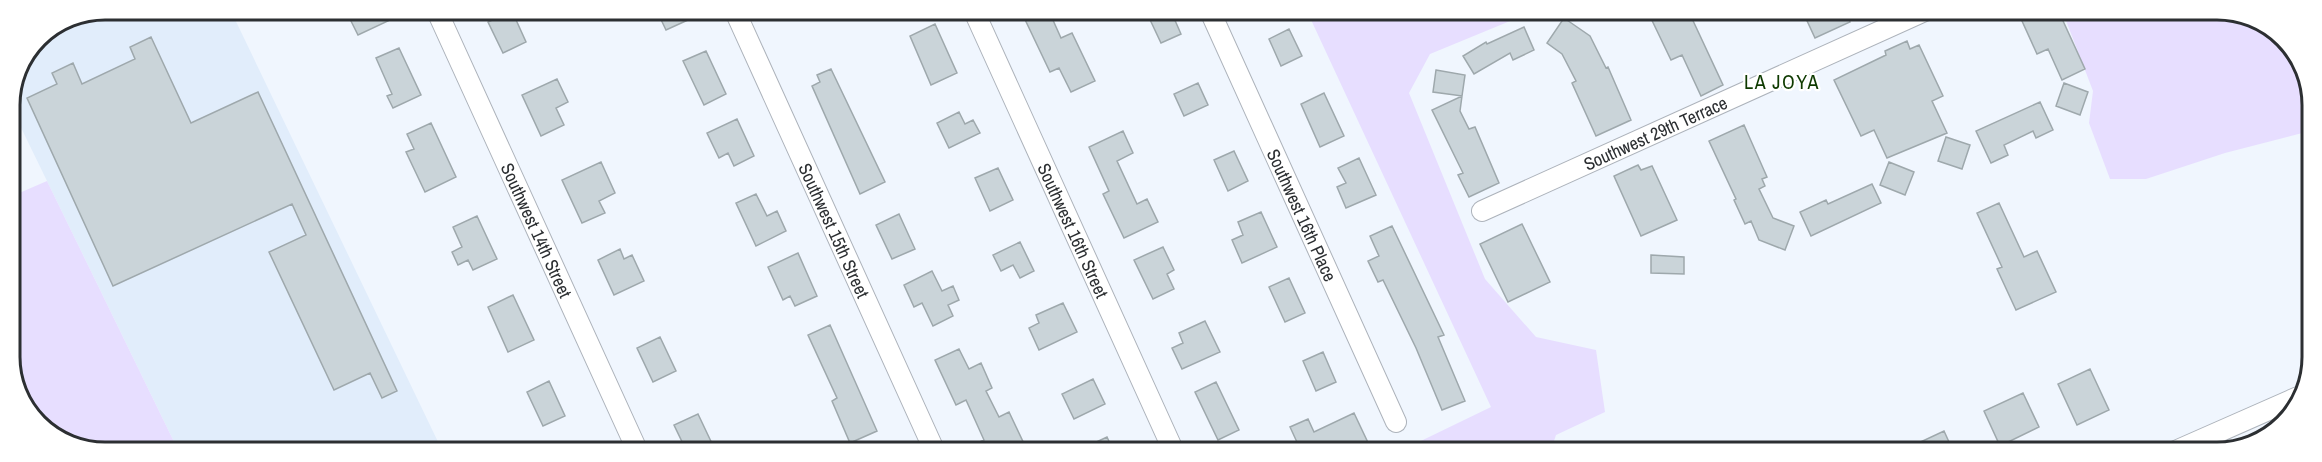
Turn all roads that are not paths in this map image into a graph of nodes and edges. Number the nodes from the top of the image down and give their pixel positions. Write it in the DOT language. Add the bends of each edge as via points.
graph roads {
  1 [pos="441,19"];
  2 [pos="739,19"];
  3 [pos="978,19"];
  4 [pos="1214,19"];
  5 [pos="1907,19"];
  6 [pos="1482,211"];
  7 [pos="2291,400"];
  8 [pos="1396,422"];
  9 [pos="633,442"];
  10 [pos="930,442"];
  11 [pos="1169,442"];
  12 [pos="2197,442"];
  1 -- 9 [label="street, Southwest 14th Street"];
  2 -- 10 [label="street, Southwest 15th Street"];
  3 -- 11 [label="street, Southwest 16th Street"];
  4 -- 8 [label="street, Southwest 16th Place"];
  5 -- 6 [label="street, Southwest 29th Terrace"];
  7 -- 12 [label="street"];
}
